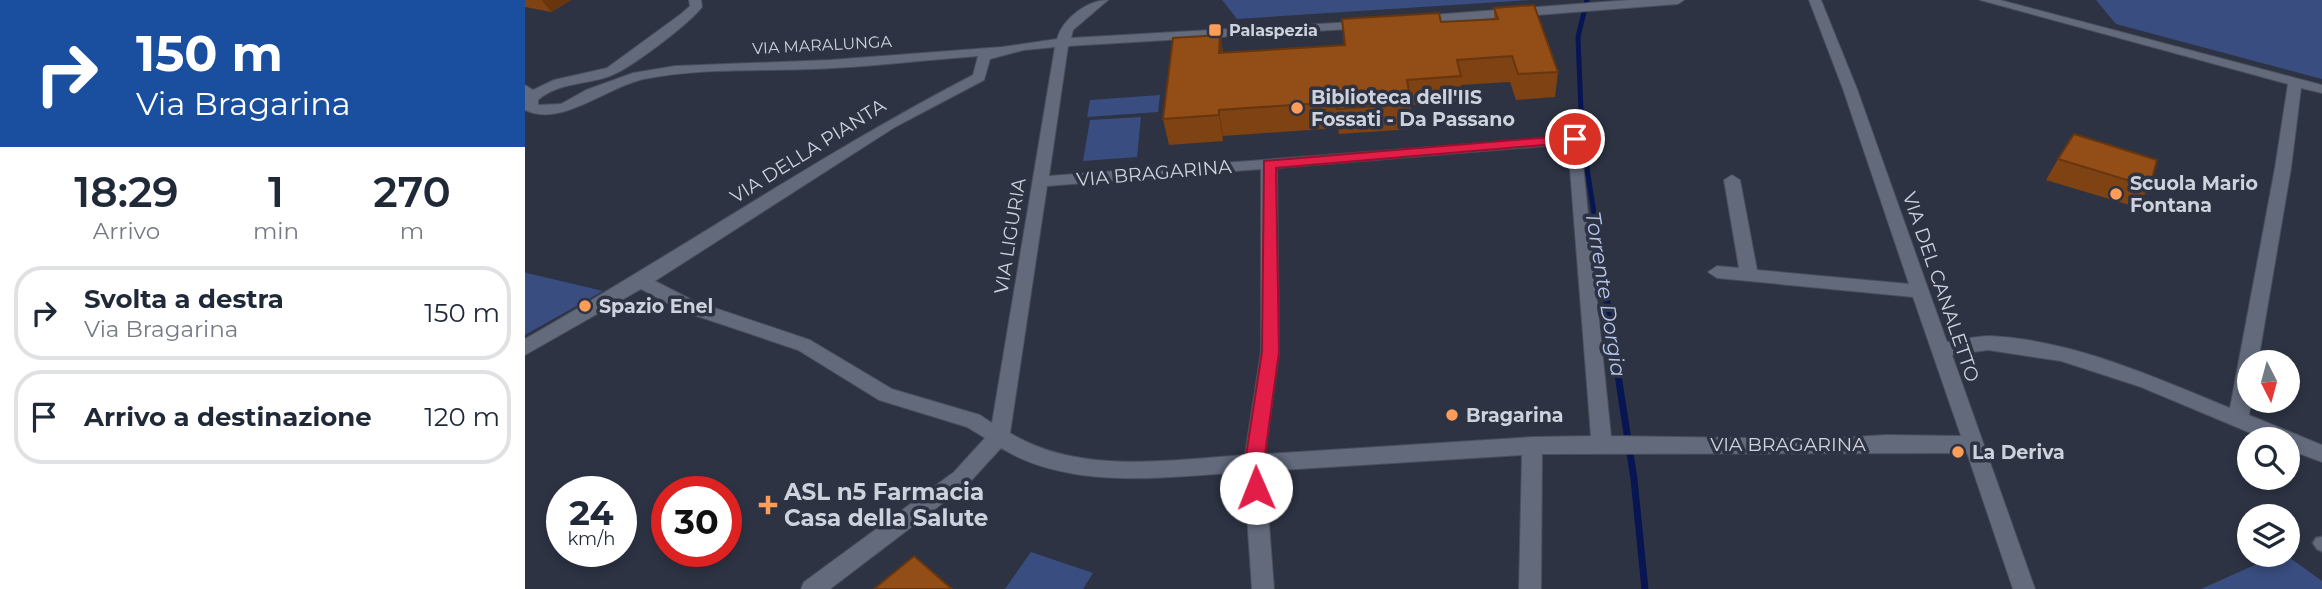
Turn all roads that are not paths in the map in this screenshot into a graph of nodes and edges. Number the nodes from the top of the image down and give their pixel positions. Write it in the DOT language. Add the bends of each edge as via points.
graph roads {
  1 [pos="695,0"];
  2 [pos="1102,0"];
  3 [pos="1678,0"];
  4 [pos="1986,0"];
  5 [pos="1811,2"];
  6 [pos="1402,21"];
  7 [pos="1375,23"];
  8 [pos="1063,41"];
  9 [pos="1008,48"];
  10 [pos="624,63"];
  11 [pos="638,76"];
  12 [pos="525,80"];
  13 [pos="561,82"];
  14 [pos="2295,82"];
  15 [pos="2322,89"];
  16 [pos="528,94"];
  17 [pos="1269,164"];
  18 [pos="1732,180"];
  19 [pos="1040,182"];
  20 [pos="1717,272"];
  21 [pos="1749,275"];
  22 [pos="641,281"];
  23 [pos="1920,291"];
  24 [pos="525,348"];
  25 [pos="1941,350"];
  26 [pos="2238,420"];
  27 [pos="2255,427"];
  28 [pos="999,437"];
  29 [pos="1602,444"];
  30 [pos="1532,445"];
  31 [pos="1974,445"];
  32 [pos="2300,445"];
  33 [pos="2322,454"];
  34 [pos="1254,462"];
  35 [pos="812,589"];
  36 [pos="1263,589"];
  37 [pos="1530,589"];
  38 [pos="2024,589"];
  1 -- 10 [label="street" via="696,7 686,17"];
  2 -- 8 [label="street" via="1067,28"];
  3 -- 6 [label="street"];
  4 -- 14 [label="street"];
  5 -- 23 [label="street, VIA DEL CANALETTO" via="1850,89"];
  7 -- 8 [label="street, VIA DELLA PIANTA"];
  8 -- 9 [label="street, VIA DELLA PIANTA"];
  8 -- 19 [label="street, VIA LIGURIA"];
  9 -- 11 [label="street, VIA MARALUNGA" via="830,64 699,67"];
  9 -- 22 [label="street, VIA DELLA PIANTA" via="984,57 979,77 890,124"];
  10 -- 11 [label="street" via="625,72"];
  10 -- 13 [label="street" via="600,76"];
  11 -- 16 [label="street, VIA MARALUNGA" via="554,111 536,110 529,104"];
  12 -- 13 [label="street"];
  13 -- 16 [label="street"];
  14 -- 15 [label="street"];
  14 -- 26 [label="street"];
  17 -- 19 [label="street, VIA BRAGARINA"];
  17 -- 29 [label="street, VIA BRAGARINA" via="1575,139"];
  17 -- 34 [label="street" via="1270,352"];
  18 -- 21 [label="street"];
  19 -- 28 [label="street, VIA LIGURIA"];
  20 -- 21 [label="street"];
  21 -- 23 [label="street"];
  22 -- 24 [label="street, VIA DELLA PIANTA"];
  22 -- 28 [label="street, VIA BRAGARINA" via="688,306 804,345 886,395 973,421"];
  23 -- 25 [label="street, VIA DEL CANALETTO"];
  25 -- 26 [label="street" via="1988,343 2062,354 2148,382"];
  25 -- 31 [label="street, VIA DEL CANALETTO"];
  26 -- 27 [label="street"];
  28 -- 34 [label="street, VIA BRAGARINA" via="1041,458 1123,471"];
  28 -- 35 [label="street" via="961,478"];
  29 -- 30 [label="street, VIA BRAGARINA"];
  29 -- 31 [label="street, VIA BRAGARINA"];
  30 -- 34 [label="street, VIA BRAGARINA"];
  30 -- 37 [label="street"];
  31 -- 38 [label="street, VIA DEL CANALETTO"];
  32 -- 33 [label="street"];
  34 -- 36 [label="street"];
}
